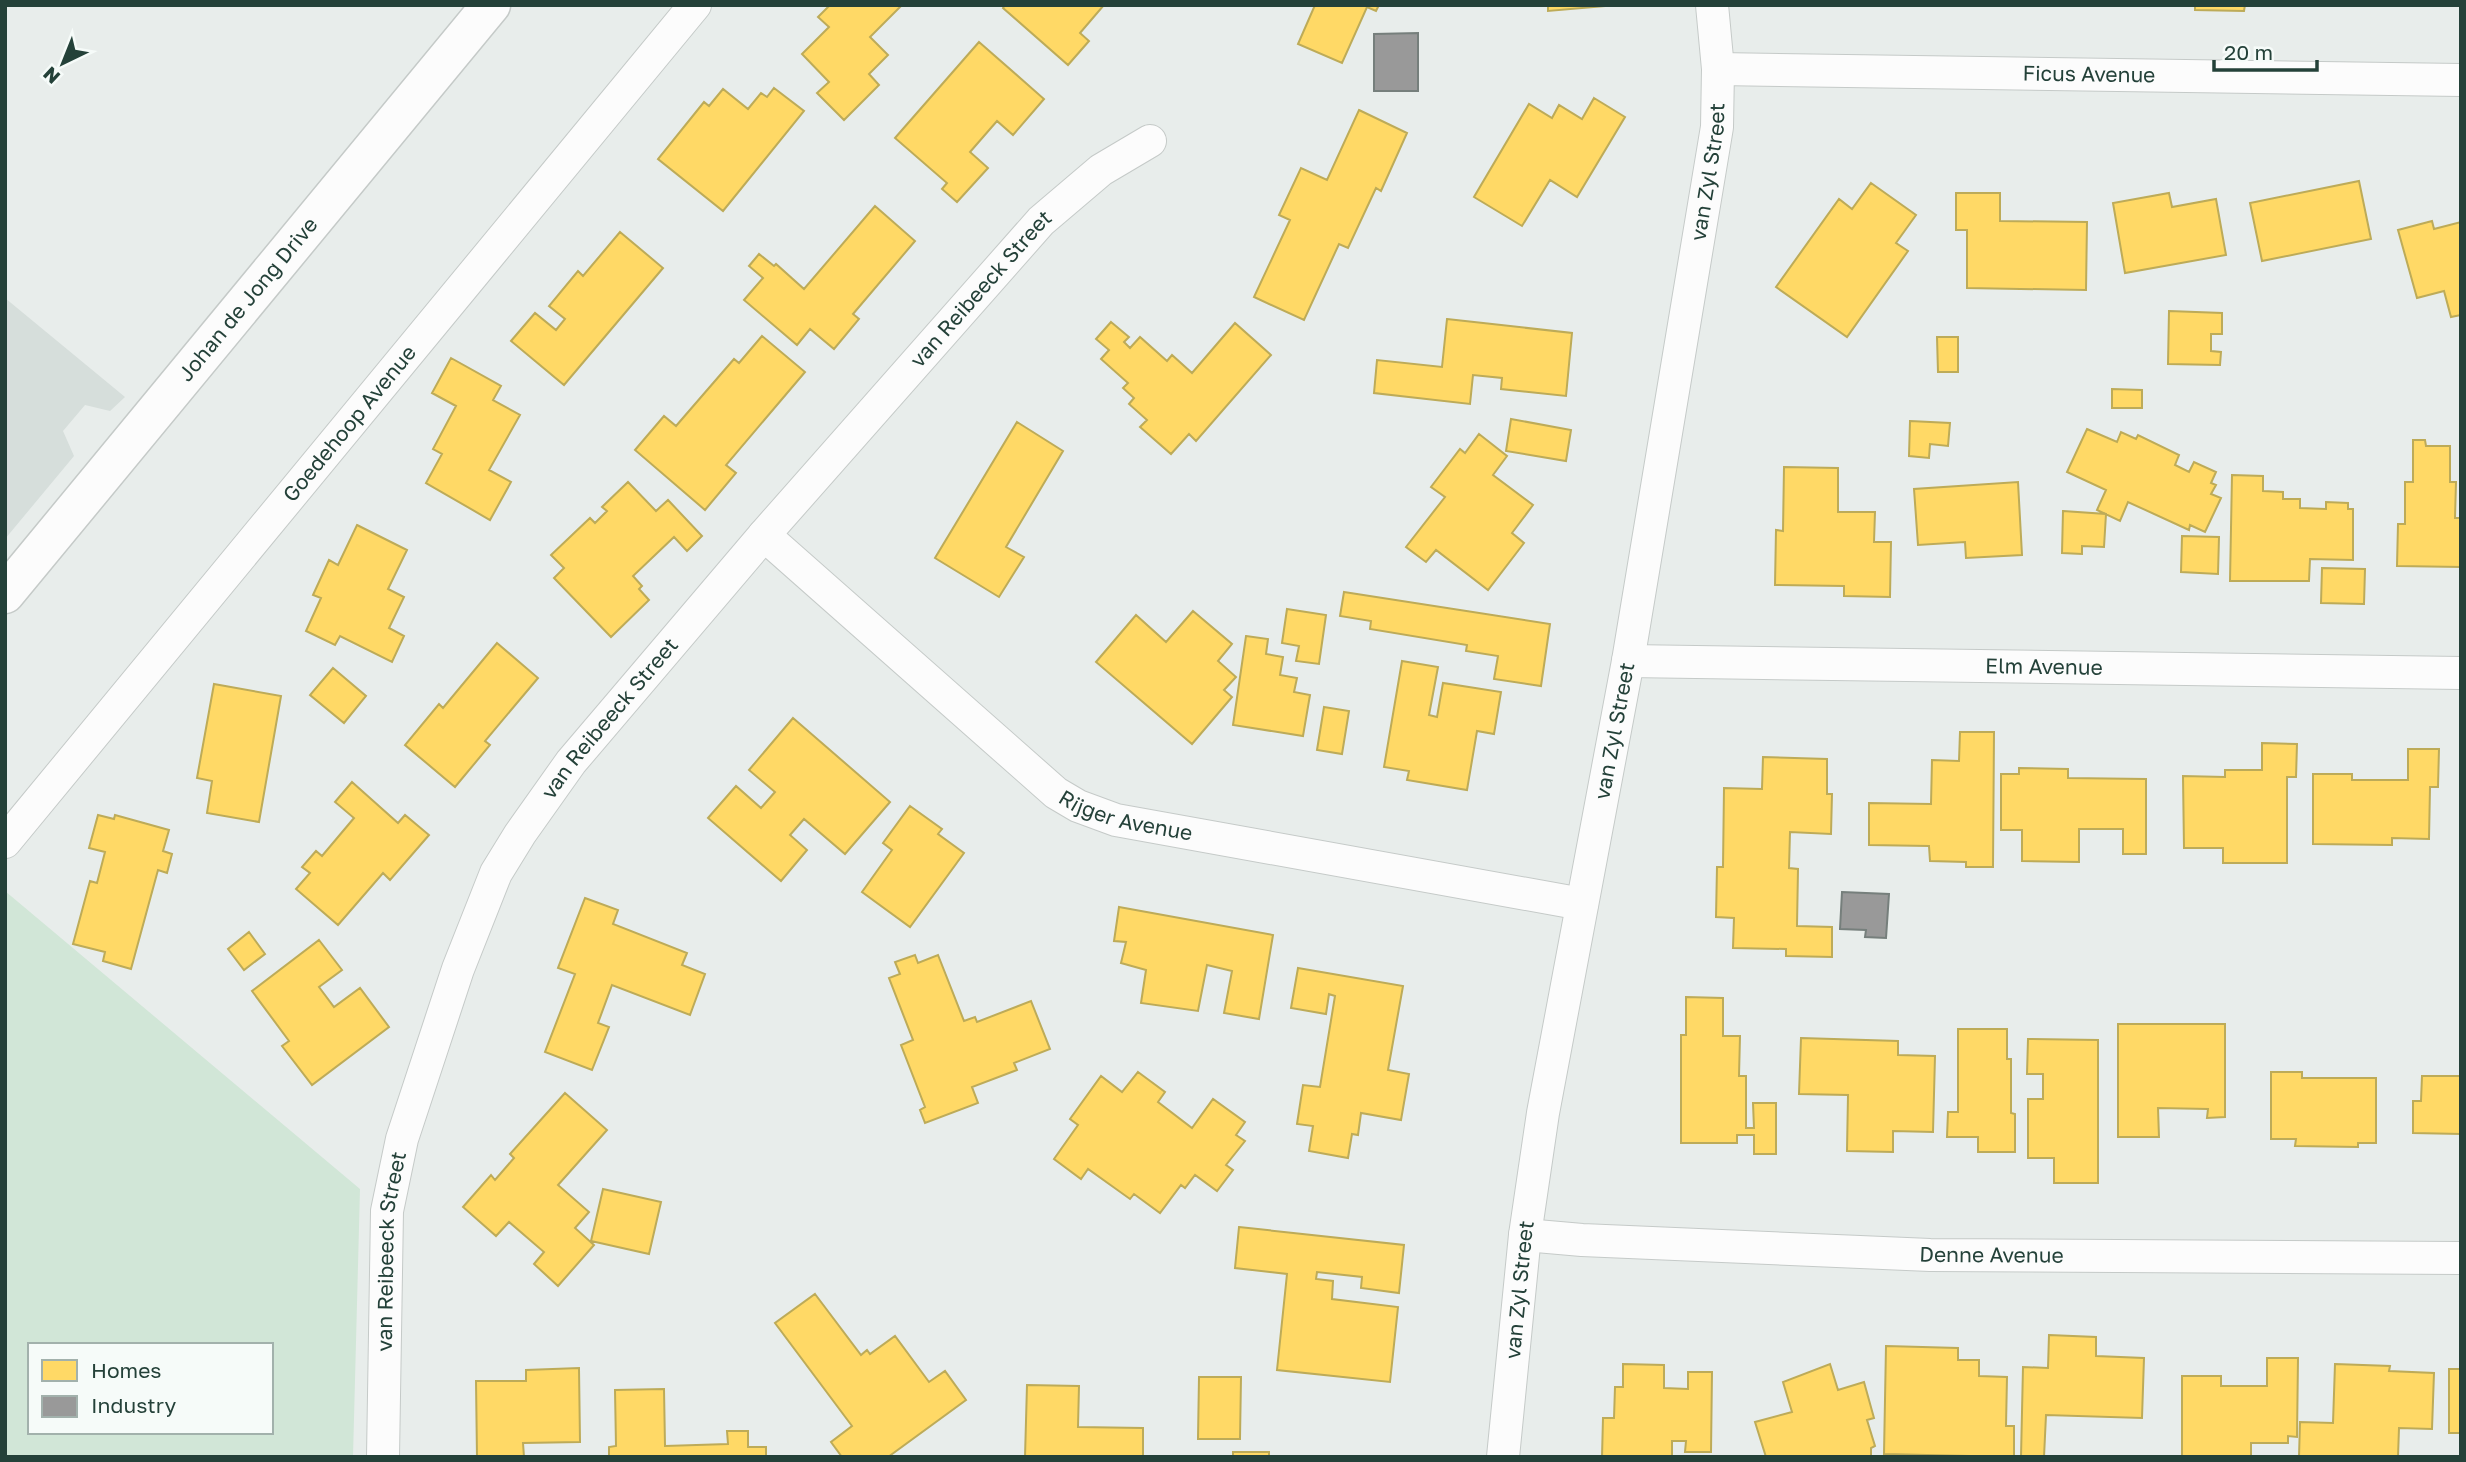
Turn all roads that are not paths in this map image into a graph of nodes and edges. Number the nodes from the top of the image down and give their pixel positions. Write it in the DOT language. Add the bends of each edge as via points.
graph roads {
  1 [pos="491,5"];
  2 [pos="695,5"];
  3 [pos="1712,5"];
  4 [pos="1718,69"];
  5 [pos="2461,80"];
  6 [pos="1150,141"];
  7 [pos="764,535"];
  8 [pos="5,594"];
  9 [pos="1628,661"];
  10 [pos="2461,673"];
  11 [pos="5,842"];
  12 [pos="1582,904"];
  13 [pos="1525,1235"];
  14 [pos="2461,1258"];
  15 [pos="383,1457"];
  16 [pos="1503,1457"];
  1 -- 8 [label="street, Johan de Jong Drive"];
  2 -- 11 [label="street, Goedehoop Avenue"];
  3 -- 4 [label="street, van Zyl Street"];
  4 -- 5 [label="street, Ficus Avenue"];
  4 -- 9 [label="street, van Zyl Street" via="1717,127"];
  6 -- 7 [label="street, van Reibeeck Street" via="1101,170 1041,221"];
  7 -- 12 [label="street, Rijger Avenue" via="1056,793 1079,806 1116,820"];
  7 -- 15 [label="street, van Reibeeck Street" via="572,762 520,834 492,884 447,1003 393,1175 387,1211"];
  9 -- 10 [label="street, Elm Avenue"];
  9 -- 12 [label="street, van Zyl Street"];
  12 -- 13 [label="street, van Zyl Street" via="1542,1113"];
  13 -- 14 [label="street, Denne Avenue" via="1930,1255"];
  13 -- 16 [label="street, van Zyl Street"];
}
